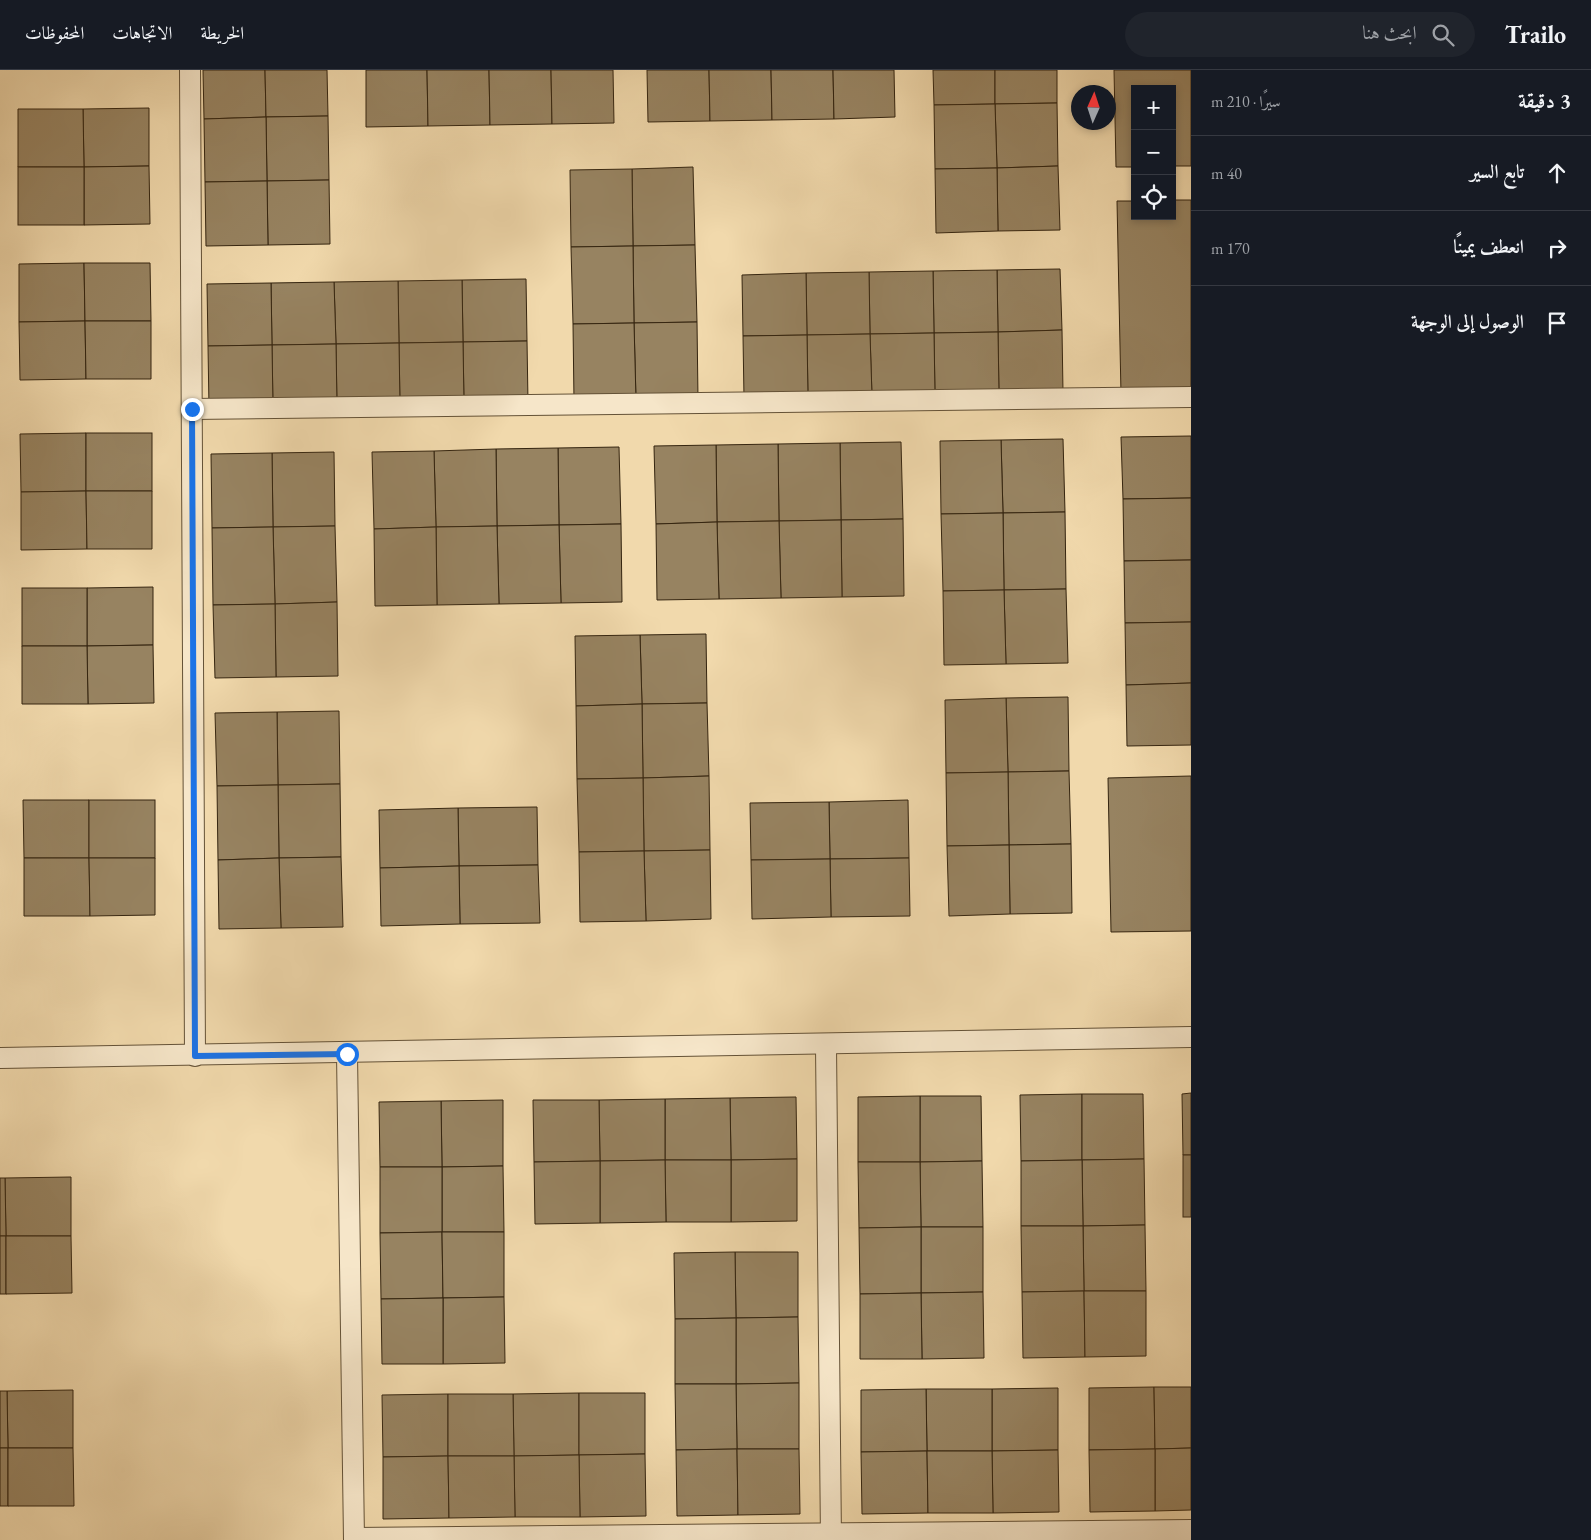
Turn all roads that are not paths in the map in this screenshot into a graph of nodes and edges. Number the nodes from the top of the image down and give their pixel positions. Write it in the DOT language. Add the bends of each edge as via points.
graph roads {
  1 [pos="190,70"];
  2 [pos="1191,397"];
  3 [pos="192,409"];
  4 [pos="1191,1037"];
  5 [pos="826,1046"];
  6 [pos="347,1054"];
  7 [pos="195,1056"];
  8 [pos="0,1058"];
  9 [pos="1191,1530"];
  10 [pos="831,1537"];
  11 [pos="354,1539"];
  1 -- 3 [label="street"];
  2 -- 3 [label="street"];
  3 -- 7 [label="street"];
  4 -- 5 [label="street"];
  5 -- 6 [label="street"];
  5 -- 10 [label="street"];
  6 -- 7 [label="street"];
  6 -- 11 [label="street"];
  7 -- 8 [label="street"];
  9 -- 10 [label="street"];
  10 -- 11 [label="street"];
}
